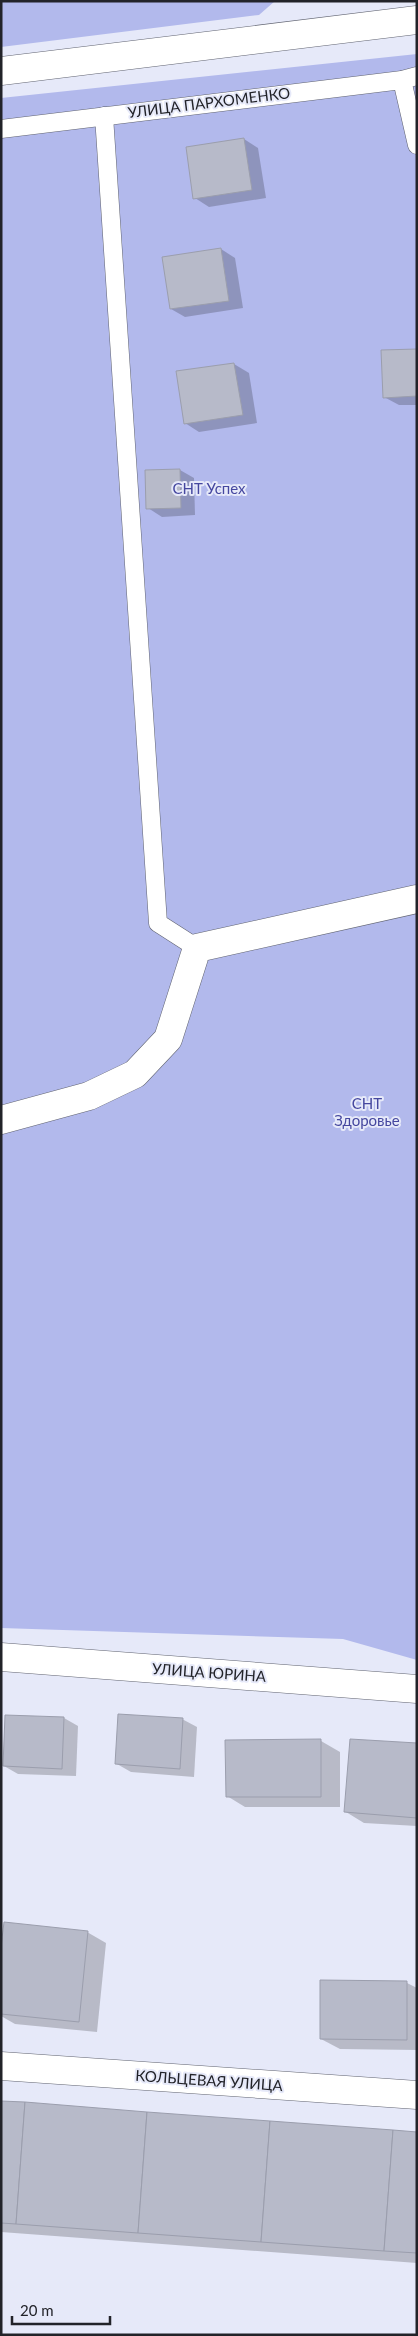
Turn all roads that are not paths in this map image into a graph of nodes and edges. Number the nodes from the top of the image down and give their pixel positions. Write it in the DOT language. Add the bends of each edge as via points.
graph roads {
  1 [pos="417,20"];
  2 [pos="1,71"];
  3 [pos="410,78"];
  4 [pos="104,116"];
  5 [pos="1,129"];
  6 [pos="417,145"];
  7 [pos="417,899"];
  8 [pos="198,948"];
  9 [pos="1,1120"];
  10 [pos="1,1657"];
  11 [pos="417,1689"];
  12 [pos="1,2066"];
  13 [pos="417,2095"];
  1 -- 2 [label="street"];
  3 -- 4 [label="lane, УЛИЦА ПАРХОМЕНКО"];
  3 -- 6 [label="lane"];
  4 -- 5 [label="lane, УЛИЦА ПАРХОМЕНКО"];
  4 -- 8 [label="lane" via="158,923"];
  7 -- 8 [label="street"];
  8 -- 9 [label="street" via="168,1039 135,1074 89,1096"];
  10 -- 11 [label="street, УЛИЦА ЮРИНА"];
  12 -- 13 [label="street, КОЛЬЦЕВАЯ УЛИЦА"];
}
